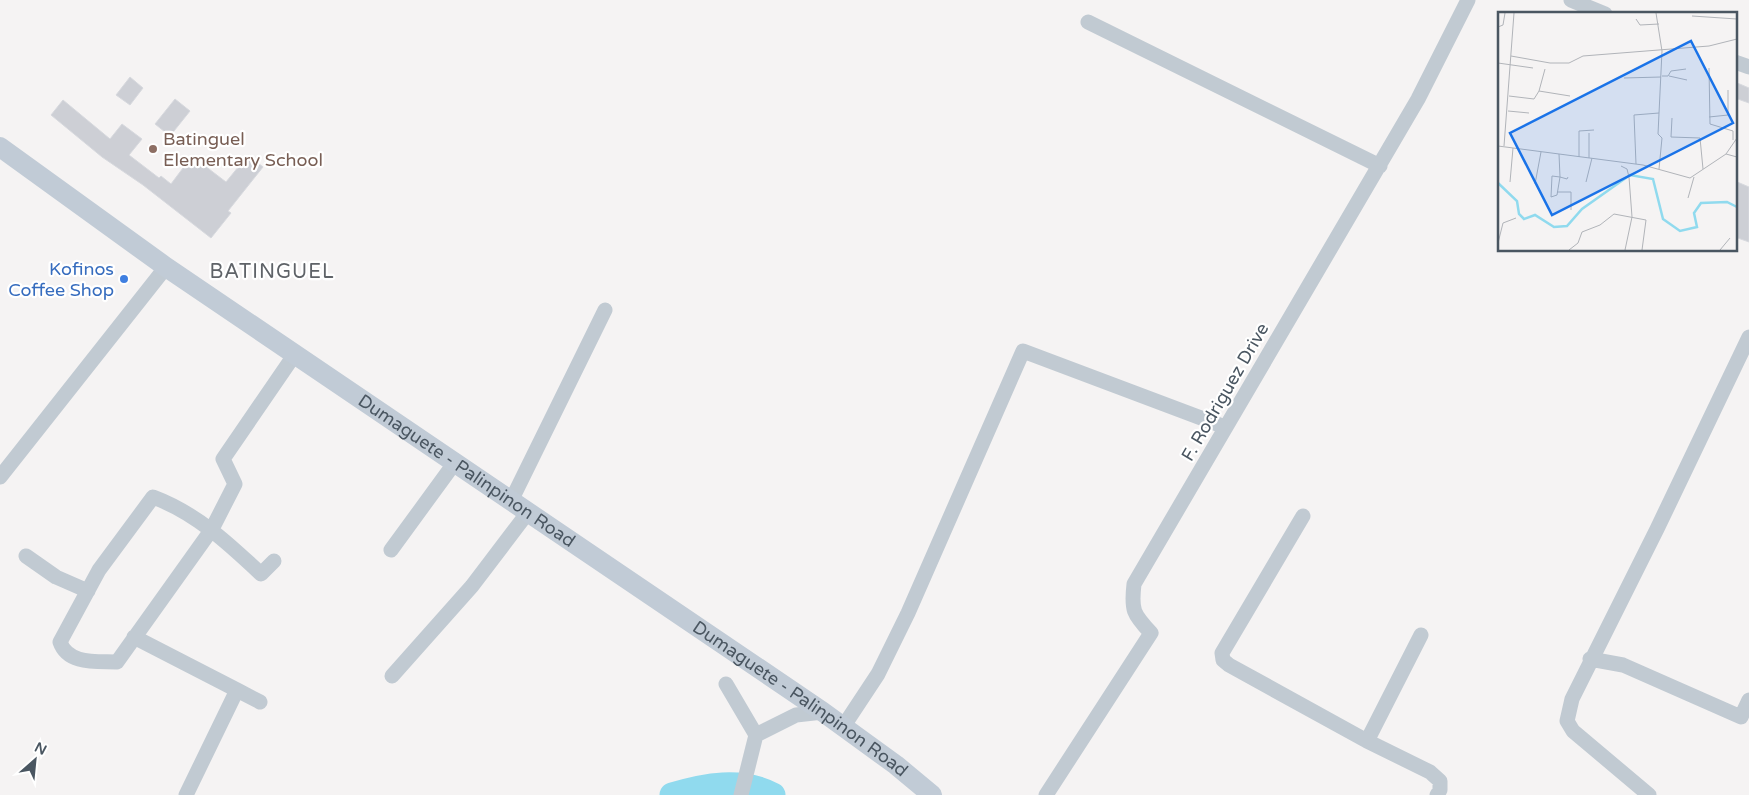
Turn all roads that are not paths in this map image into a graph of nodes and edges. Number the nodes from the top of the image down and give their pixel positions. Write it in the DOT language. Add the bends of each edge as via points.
graph roads {
  1 [pos="1468,0"];
  2 [pos="1570,0"];
  3 [pos="1600,12"];
  4 [pos="1088,22"];
  5 [pos="1736,62"];
  6 [pos="1749,67"];
  7 [pos="0,147"];
  8 [pos="1380,166"];
  9 [pos="166,267"];
  10 [pos="605,310"];
  11 [pos="1749,337"];
  12 [pos="295,354"];
  13 [pos="1225,428"];
  14 [pos="456,462"];
  15 [pos="0,478"];
  16 [pos="512,499"];
  17 [pos="529,511"];
  18 [pos="1303,516"];
  19 [pos="212,528"];
  20 [pos="391,550"];
  21 [pos="26,556"];
  22 [pos="274,561"];
  23 [pos="88,591"];
  24 [pos="1421,635"];
  25 [pos="134,637"];
  26 [pos="1590,660"];
  27 [pos="392,676"];
  28 [pos="726,684"];
  29 [pos="237,690"];
  30 [pos="1749,700"];
  31 [pos="260,702"];
  32 [pos="823,712"];
  33 [pos="843,727"];
  34 [pos="756,735"];
  35 [pos="1367,741"];
  36 [pos="186,795"];
  37 [pos="741,795"];
  38 [pos="932,795"];
  39 [pos="1046,795"];
  40 [pos="1437,795"];
  41 [pos="1649,795"];
  1 -- 8 [label="street, F. Rodriguez Drive"];
  2 -- 3 [label="street"];
  4 -- 8 [label="street"];
  5 -- 6 [label="street"];
  7 -- 9 [label="main road, Dumaguete - Palinpinon Road"];
  8 -- 13 [label="street, F. Rodriguez Drive"];
  9 -- 12 [label="main road, Dumaguete - Palinpinon Road"];
  9 -- 15 [label="street"];
  10 -- 16 [label="street"];
  11 -- 26 [label="street"];
  12 -- 14 [label="main road, Dumaguete - Palinpinon Road"];
  12 -- 19 [label="street" via="222,459 234,484"];
  13 -- 33 [label="street" via="1023,351 982,448 939,536 908,613 878,674"];
  13 -- 39 [label="street, F. Rodriguez Drive" via="1134,584 1131,605 1140,622 1151,633"];
  14 -- 16 [label="main road, Dumaguete - Palinpinon Road"];
  14 -- 20 [label="street"];
  16 -- 17 [label="main road, Dumaguete - Palinpinon Road"];
  17 -- 27 [label="street" via="472,586"];
  17 -- 32 [label="main road, Dumaguete - Palinpinon Road"];
  18 -- 35 [label="street" via="1222,653 1223,660"];
  19 -- 22 [label="street" via="261,574"];
  19 -- 23 [label="street" via="170,503 153,497 99,570"];
  19 -- 25 [label="street"];
  21 -- 23 [label="street" via="56,577"];
  23 -- 25 [label="street" via="60,642 63,650 81,661 117,662"];
  24 -- 35 [label="street"];
  25 -- 29 [label="street"];
  26 -- 30 [label="street" via="1623,665 1741,718"];
  26 -- 41 [label="street" via="1572,699 1567,721 1581,739"];
  28 -- 34 [label="street"];
  29 -- 31 [label="street"];
  29 -- 36 [label="street"];
  32 -- 33 [label="main road, Dumaguete - Palinpinon Road"];
  32 -- 34 [label="street" via="796,715"];
  33 -- 38 [label="main road, Dumaguete - Palinpinon Road" via="896,764"];
  34 -- 37 [label="street"];
  35 -- 40 [label="street" via="1430,772 1440,781"];
}
